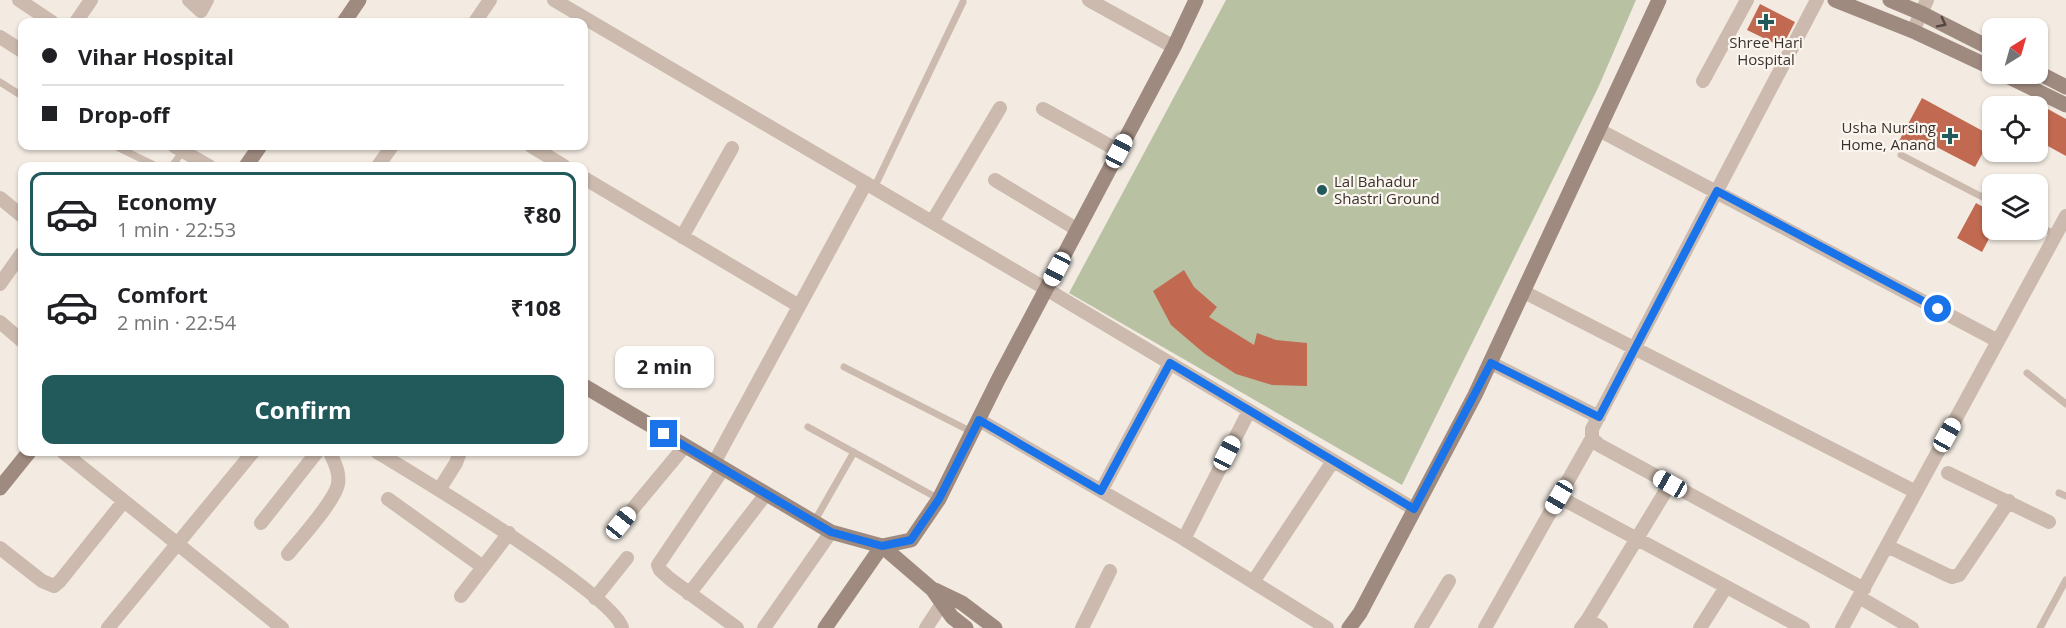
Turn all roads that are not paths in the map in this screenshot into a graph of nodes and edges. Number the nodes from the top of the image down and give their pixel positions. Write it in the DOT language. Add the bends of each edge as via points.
graph roads {
  1 [pos="91,0"];
  2 [pos="189,0"];
  3 [pos="359,0"];
  4 [pos="490,0"];
  5 [pos="554,0"];
  6 [pos="1089,0"];
  7 [pos="1196,0"];
  8 [pos="1659,0"];
  9 [pos="1747,0"];
  10 [pos="1817,0"];
  11 [pos="1834,0"];
  12 [pos="1890,0"];
  13 [pos="27,2"];
  14 [pos="963,2"];
  15 [pos="1924,6"];
  16 [pos="200,11"];
  17 [pos="47,18"];
  18 [pos="79,18"];
  19 [pos="351,18"];
  20 [pos="478,18"];
  21 [pos="580,18"];
  22 [pos="588,23"];
  23 [pos="1913,31"];
  24 [pos="0,37"];
  25 [pos="1982,43"];
  26 [pos="1174,47"];
  27 [pos="18,48"];
  28 [pos="1982,63"];
  29 [pos="2048,78"];
  30 [pos="1703,81"];
  31 [pos="0,82"];
  32 [pos="2023,84"];
  33 [pos="2066,87"];
  34 [pos="18,93"];
  35 [pos="2066,105"];
  36 [pos="1000,108"];
  37 [pos="1043,109"];
  38 [pos="1599,130"];
  39 [pos="732,148"];
  40 [pos="123,150"];
  41 [pos="181,150"];
  42 [pos="538,150"];
  43 [pos="1119,151"];
  44 [pos="1901,155"];
  45 [pos="148,162"];
  46 [pos="202,162"];
  47 [pos="557,162"];
  48 [pos="588,180"];
  49 [pos="995,180"];
  50 [pos="870,186"];
  51 [pos="1717,191"];
  52 [pos="1982,197"];
  53 [pos="0,198"];
  54 [pos="18,213"];
  55 [pos="2066,216"];
  56 [pos="932,222"];
  57 [pos="1078,230"];
  58 [pos="2048,231"];
  59 [pos="2056,235"];
  60 [pos="682,237"];
  61 [pos="18,259"];
  62 [pos="0,284"];
  63 [pos="1046,289"];
  64 [pos="1524,292"];
  65 [pos="799,306"];
  66 [pos="0,322"];
  67 [pos="18,338"];
  68 [pos="1998,341"];
  69 [pos="1635,349"];
  70 [pos="1170,363"];
  71 [pos="1491,363"];
  72 [pos="844,367"];
  73 [pos="2027,373"];
  74 [pos="588,388"];
  75 [pos="2066,404"];
  76 [pos="1249,411"];
  77 [pos="1599,417"];
  78 [pos="975,426"];
  79 [pos="808,427"];
  80 [pos="1592,438"];
  81 [pos="685,446"];
  82 [pos="854,453"];
  83 [pos="26,456"];
  84 [pos="68,456"];
  85 [pos="250,456"];
  86 [pos="314,456"];
  87 [pos="332,456"];
  88 [pos="384,456"];
  89 [pos="459,456"];
  90 [pos="1334,461"];
  91 [pos="718,466"];
  92 [pos="1948,473"];
  93 [pos="1670,484"];
  94 [pos="0,488"];
  95 [pos="439,490"];
  96 [pos="1101,491"];
  97 [pos="1916,492"];
  98 [pos="766,494"];
  99 [pos="1559,497"];
  100 [pos="388,499"];
  101 [pos="939,499"];
  102 [pos="124,501"];
  103 [pos="2008,501"];
  104 [pos="1414,509"];
  105 [pos="814,522"];
  106 [pos="2049,522"];
  107 [pos="261,523"];
  108 [pos="621,523"];
  109 [pos="831,532"];
  110 [pos="509,533"];
  111 [pos="1636,538"];
  112 [pos="1184,539"];
  113 [pos="177,544"];
  114 [pos="882,546"];
  115 [pos="1887,546"];
  116 [pos="0,548"];
  117 [pos="288,554"];
  118 [pos="627,558"];
  119 [pos="483,567"];
  120 [pos="1110,571"];
  121 [pos="2066,580"];
  122 [pos="1449,581"];
  123 [pos="1253,582"];
  124 [pos="1726,587"];
  125 [pos="1861,593"];
  126 [pos="689,594"];
  127 [pos="461,596"];
  128 [pos="595,598"];
  129 [pos="945,600"];
  130 [pos="1584,624"];
  131 [pos="108,628"];
  132 [pos="282,628"];
  133 [pos="622,628"];
  134 [pos="737,628"];
  135 [pos="764,628"];
  136 [pos="825,628"];
  137 [pos="926,628"];
  138 [pos="966,628"];
  139 [pos="995,628"];
  140 [pos="1082,628"];
  141 [pos="1327,628"];
  142 [pos="1349,628"];
  143 [pos="1421,628"];
  144 [pos="1485,628"];
  145 [pos="1601,628"];
  146 [pos="1700,628"];
  147 [pos="1803,628"];
  148 [pos="1842,628"];
  149 [pos="1912,628"];
  150 [pos="2040,628"];
  1 -- 18 [label="street"];
  2 -- 16 [label="street"];
  3 -- 19 [label="street"];
  4 -- 20 [label="street"];
  5 -- 21 [label="street"];
  6 -- 26 [label="street"];
  7 -- 26 [label="street"];
  8 -- 38 [label="street"];
  9 -- 30 [label="street"];
  10 -- 51 [label="street"];
  11 -- 23 [label="street"];
  12 -- 15 [label="street"];
  13 -- 17 [label="street"];
  14 -- 50 [label="lane"];
  15 -- 23 [label="street"];
  15 -- 25 [label="street, one-way"];
  22 -- 50 [label="street"];
  23 -- 28 [label="street"];
  24 -- 27 [label="street"];
  26 -- 43 [label="street"];
  29 -- 33 [label="street"];
  31 -- 34 [label="lane"];
  32 -- 35 [label="street"];
  36 -- 56 [label="street"];
  37 -- 43 [label="street"];
  38 -- 51 [label="street"];
  38 -- 64 [label="street"];
  39 -- 60 [label="street"];
  40 -- 45 [label="lane"];
  41 -- 46 [label="street"];
  42 -- 47 [label="street"];
  43 -- 57 [label="street"];
  44 -- 52 [label="lane"];
  48 -- 60 [label="street"];
  49 -- 57 [label="street"];
  50 -- 56 [label="street"];
  50 -- 65 [label="street"];
  51 -- 68 [label="street"];
  51 -- 69 [label="street"];
  53 -- 54 [label="street"];
  55 -- 59 [label="street"];
  56 -- 63 [label="street"];
  57 -- 63 [label="street"];
  58 -- 59 [label="lane"];
  59 -- 68 [label="street"];
  60 -- 65 [label="street"];
  61 -- 62 [label="street"];
  63 -- 70 [label="street"];
  63 -- 78 [label="street"];
  64 -- 69 [label="street"];
  64 -- 71 [label="street"];
  65 -- 91 [label="street"];
  66 -- 67 [label="street"];
  68 -- 97 [label="street"];
  69 -- 77 [label="street"];
  69 -- 97 [label="street"];
  70 -- 76 [label="street"];
  70 -- 96 [label="street"];
  71 -- 77 [label="street"];
  71 -- 104 [label="street"];
  72 -- 78 [label="lane"];
  73 -- 75 [label="lane"];
  74 -- 81 [label="street"];
  76 -- 90 [label="street"];
  76 -- 112 [label="street"];
  77 -- 80 [label="street"];
  78 -- 96 [label="street"];
  78 -- 101 [label="street"];
  79 -- 82 [label="lane"];
  80 -- 93 [label="street"];
  80 -- 99 [label="street"];
  81 -- 91 [label="street"];
  81 -- 108 [label="street"];
  82 -- 101 [label="lane"];
  82 -- 105 [label="lane"];
  83 -- 94 [label="street"];
  84 -- 102 [label="street"];
  85 -- 113 [label="street"];
  86 -- 107 [label="street"];
  87 -- 117 [label="street" via="339,472 333,497"];
  88 -- 95 [label="street"];
  89 -- 95 [label="street"];
  90 -- 104 [label="street"];
  90 -- 123 [label="street"];
  91 -- 98 [label="street"];
  91 -- 126 [label="street" via="658,565"];
  92 -- 103 [label="street"];
  93 -- 111 [label="street"];
  93 -- 125 [label="street"];
  95 -- 110 [label="street"];
  96 -- 112 [label="street"];
  97 -- 115 [label="street"];
  98 -- 105 [label="street"];
  98 -- 126 [label="street"];
  99 -- 111 [label="street"];
  99 -- 144 [label="street"];
  100 -- 119 [label="street"];
  101 -- 114 [label="street" via="911,540"];
  102 -- 113 [label="street"];
  102 -- 116 [label="street" via="54,586"];
  103 -- 106 [label="street"];
  103 -- 115 [label="street" via="1959,575 1947,575"];
  104 -- 142 [label="street"];
  105 -- 109 [label="street"];
  109 -- 114 [label="street"];
  109 -- 135 [label="street"];
  110 -- 119 [label="street"];
  110 -- 128 [label="street"];
  111 -- 124 [label="street"];
  111 -- 130 [label="street"];
  112 -- 123 [label="street"];
  113 -- 131 [label="street"];
  113 -- 132 [label="street"];
  114 -- 129 [label="street"];
  114 -- 136 [label="street"];
  115 -- 125 [label="street"];
  118 -- 128 [label="street"];
  119 -- 127 [label="street"];
  120 -- 140 [label="street"];
  121 -- 150 [label="lane"];
  122 -- 143 [label="street"];
  123 -- 141 [label="street"];
  124 -- 146 [label="street"];
  124 -- 147 [label="street"];
  125 -- 148 [label="street"];
  125 -- 149 [label="street"];
  126 -- 134 [label="street"];
  128 -- 133 [label="street" via="619,619"];
  129 -- 137 [label="street"];
  129 -- 138 [label="street" via="952,617"];
  129 -- 139 [label="street" via="969,608"];
  130 -- 145 [label="street"];
}
